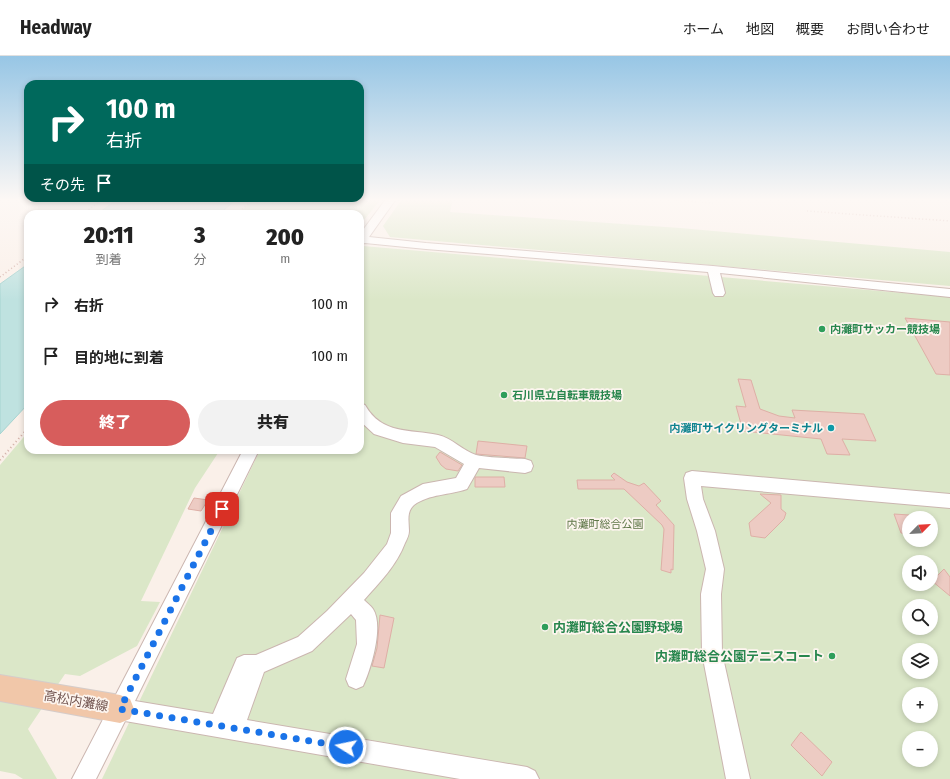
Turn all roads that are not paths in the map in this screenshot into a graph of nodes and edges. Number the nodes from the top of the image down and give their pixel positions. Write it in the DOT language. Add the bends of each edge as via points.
graph roads {
  1 [pos="364,240"];
  2 [pos="714,269"];
  3 [pos="719,293"];
  4 [pos="950,293"];
  5 [pos="364,416"];
  6 [pos="249,454"];
  7 [pos="473,461"];
  8 [pos="526,466"];
  9 [pos="950,501"];
  10 [pos="351,600"];
  11 [pos="356,679"];
  12 [pos="0,688"];
  13 [pos="120,709"];
  14 [pos="226,727"];
  15 [pos="84,779"];
  16 [pos="527,779"];
  17 [pos="738,779"];
  1 -- 2 [label="street"];
  2 -- 3 [label="street"];
  2 -- 4 [label="street"];
  5 -- 7 [label="street" via="379,430 403,437 438,441"];
  6 -- 13 [label="street"];
  7 -- 8 [label="street"];
  7 -- 10 [label="street" via="461,484 423,490 406,501 400,513 400,533 394,549 372,579"];
  9 -- 17 [label="street" via="692,478 695,499 706,530 715,569 711,594 712,653"];
  10 -- 11 [label="street" via="366,616 366,644"];
  10 -- 14 [label="street" via="305,644 256,665 244,665"];
  12 -- 13 [label="main road, 高松内灘線"];
  13 -- 14 [label="street"];
  13 -- 15 [label="street"];
  14 -- 16 [label="street"];
}
